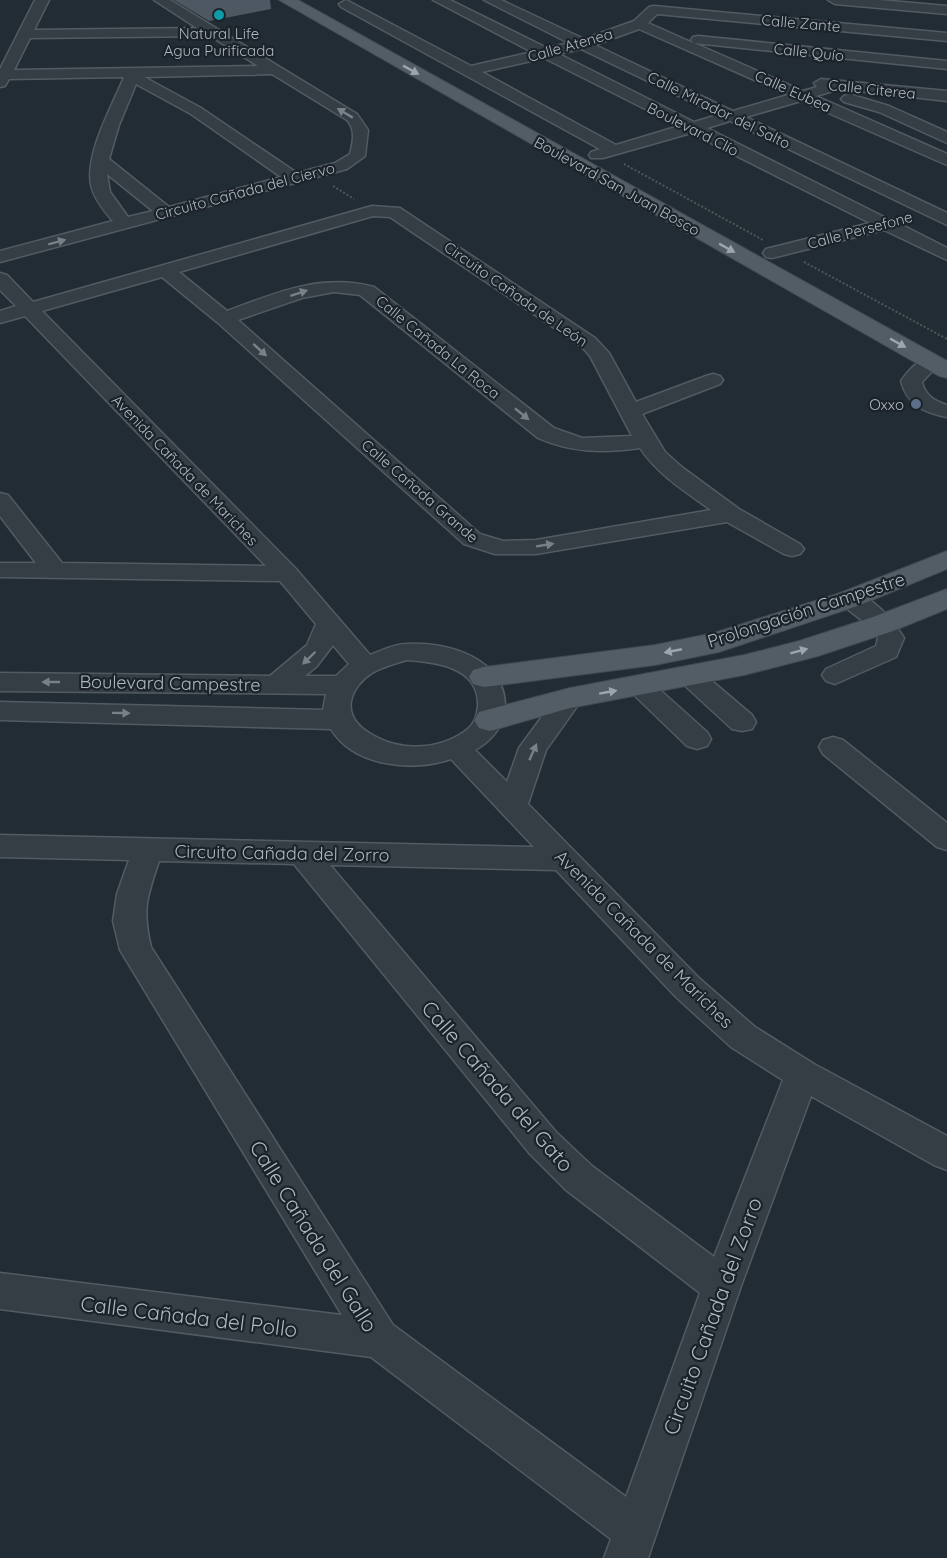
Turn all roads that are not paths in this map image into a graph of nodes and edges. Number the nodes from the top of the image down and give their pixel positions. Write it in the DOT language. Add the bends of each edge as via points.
graph roads {
  1 [pos="160,0"];
  2 [pos="287,0"];
  3 [pos="314,0"];
  4 [pos="367,0"];
  5 [pos="440,0"];
  6 [pos="492,0"];
  7 [pos="836,0"];
  8 [pos="44,3"];
  9 [pos="657,5"];
  10 [pos="947,10"];
  11 [pos="66,18"];
  12 [pos="639,24"];
  13 [pos="828,26"];
  14 [pos="210,32"];
  15 [pos="24,34"];
  16 [pos="92,34"];
  17 [pos="672,37"];
  18 [pos="947,37"];
  19 [pos="584,44"];
  20 [pos="820,53"];
  21 [pos="547,54"];
  22 [pos="947,65"];
  23 [pos="272,70"];
  24 [pos="468,71"];
  25 [pos="132,75"];
  26 [pos="761,77"];
  27 [pos="2,78"];
  28 [pos="839,85"];
  29 [pos="821,91"];
  30 [pos="804,96"];
  31 [pos="947,96"];
  32 [pos="733,117"];
  33 [pos="692,129"];
  34 [pos="947,138"];
  35 [pos="605,153"];
  36 [pos="101,160"];
  37 [pos="947,160"];
  38 [pos="294,178"];
  39 [pos="947,206"];
  40 [pos="929,212"];
  41 [pos="166,213"];
  42 [pos="947,220"];
  43 [pos="124,224"];
  44 [pos="885,225"];
  45 [pos="777,252"];
  46 [pos="947,255"];
  47 [pos="0,257"];
  48 [pos="167,271"];
  49 [pos="0,279"];
  50 [pos="29,309"];
  51 [pos="0,317"];
  52 [pos="224,318"];
  53 [pos="906,326"];
  54 [pos="939,366"];
  55 [pos="713,380"];
  56 [pos="631,411"];
  57 [pos="947,411"];
  58 [pos="646,441"];
  59 [pos="0,500"];
  60 [pos="731,514"];
  61 [pos="792,549"];
  62 [pos="947,559"];
  63 [pos="0,570"];
  64 [pos="55,571"];
  65 [pos="287,574"];
  66 [pos="947,598"];
  67 [pos="850,599"];
  68 [pos="329,622"];
  69 [pos="883,624"];
  70 [pos="364,665"];
  71 [pos="835,675"];
  72 [pos="690,676"];
  73 [pos="484,677"];
  74 [pos="0,682"];
  75 [pos="277,684"];
  76 [pos="341,685"];
  77 [pos="640,686"];
  78 [pos="570,698"];
  79 [pos="0,711"];
  80 [pos="338,720"];
  81 [pos="490,720"];
  82 [pos="742,722"];
  83 [pos="698,739"];
  84 [pos="833,747"];
  85 [pos="457,748"];
  86 [pos="513,807"];
  87 [pos="947,839"];
  88 [pos="0,846"];
  89 [pos="148,850"];
  90 [pos="304,855"];
  91 [pos="563,859"];
  92 [pos="802,1074"];
  93 [pos="947,1154"];
  94 [pos="722,1286"];
  95 [pos="0,1291"];
  96 [pos="379,1339"];
  97 [pos="630,1544"];
  1 -- 14 [label="street, Circuito Cañada del Ciervo"];
  2 -- 54 [label="main road, Boulevard San Juan Bosco, one-way"];
  3 -- 35 [label="main road, Boulevard San Juan Bosco"];
  4 -- 24 [label="street" via="341,5"];
  5 -- 21 [label="street, Boulevard Clío"];
  6 -- 19 [label="street, Calle Mirador del Salto"];
  7 -- 10 [label="street"];
  7 -- 13 [label="street"];
  8 -- 15 [label="street"];
  9 -- 12 [label="street, Calle Atenea"];
  9 -- 13 [label="street, Calle Zante"];
  11 -- 16 [label="street"];
  12 -- 17 [label="street, Calle Eubea"];
  12 -- 19 [label="street, Calle Atenea"];
  13 -- 18 [label="street, Calle Zante"];
  13 -- 20 [label="street"];
  14 -- 16 [label="street"];
  14 -- 23 [label="street, Circuito Cañada del Ciervo"];
  15 -- 16 [label="street"];
  15 -- 27 [label="street"];
  17 -- 20 [label="street, Calle Quío"];
  17 -- 26 [label="street, Calle Eubea"];
  19 -- 21 [label="street, Calle Atenea"];
  19 -- 32 [label="street, Calle Mirador del Salto"];
  20 -- 22 [label="street, Calle Quío"];
  21 -- 24 [label="street, Calle Atenea"];
  21 -- 33 [label="street, Boulevard Clío"];
  23 -- 25 [label="street"];
  38 -- 23 [label="street, Circuito Cañada del Ciervo, one-way" via="341,166 357,156 362,131 359,124"];
  24 -- 35 [label="street"];
  25 -- 27 [label="street"];
  25 -- 36 [label="street"];
  25 -- 38 [label="street" via="196,111"];
  26 -- 28 [label="street, Calle Citerea"];
  26 -- 30 [label="street, Calle Eubea"];
  28 -- 29 [label="street"];
  28 -- 31 [label="street, Calle Citerea"];
  29 -- 30 [label="street"];
  29 -- 34 [label="street" via="884,109"];
  30 -- 32 [label="street"];
  30 -- 37 [label="street, Calle Eubea"];
  32 -- 33 [label="street"];
  32 -- 40 [label="street, Calle Mirador del Salto"];
  33 -- 35 [label="street"];
  33 -- 44 [label="street, Boulevard Clío"];
  35 -- 45 [label="main road, Boulevard San Juan Bosco"];
  36 -- 41 [label="street"];
  36 -- 43 [label="street" via="102,190"];
  38 -- 41 [label="street, Circuito Cañada del Ciervo"];
  39 -- 40 [label="street, Calle Persefone"];
  40 -- 42 [label="street, Calle Mirador del Salto"];
  40 -- 44 [label="street, Calle Persefone"];
  41 -- 43 [label="street, Circuito Cañada del Ciervo"];
  47 -- 43 [label="street, Circuito Cañada del Ciervo, one-way"];
  44 -- 45 [label="street, Calle Persefone"];
  44 -- 46 [label="street, Boulevard Clío"];
  45 -- 53 [label="main road, Boulevard San Juan Bosco"];
  48 -- 50 [label="street, Circuito Cañada de León"];
  48 -- 52 [label="street, Calle Cañada Grande"];
  48 -- 56 [label="street, Circuito Cañada de León" via="372,211 394,212 588,342 599,353"];
  49 -- 50 [label="street, Avenida Cañada de Mariches"];
  50 -- 51 [label="street, Circuito Cañada de León"];
  50 -- 65 [label="street, Avenida Cañada de Mariches"];
  52 -- 58 [label="street, Calle Cañada La Roca, one-way" via="320,287 357,286 553,437 579,445 601,446"];
  52 -- 60 [label="street, Calle Cañada Grande, one-way" via="472,538 487,547 536,547"];
  54 -- 57 [label="street" via="911,381 912,392 922,402"];
  55 -- 56 [label="street"];
  56 -- 58 [label="street, Circuito Cañada de León"];
  58 -- 60 [label="street, Circuito Cañada de León" via="675,473"];
  59 -- 64 [label="street"];
  60 -- 61 [label="street, Circuito Cañada de León"];
  62 -- 67 [label="main road, Prolongación Campestre"];
  63 -- 64 [label="street"];
  64 -- 65 [label="street"];
  65 -- 68 [label="street, Avenida Cañada de Mariches"];
  66 -- 69 [label="main road, Prolongación Campestre"];
  67 -- 69 [label="street"];
  67 -- 73 [label="main road, Prolongación Campestre, one-way" via="719,642 655,655"];
  68 -- 70 [label="street, Avenida Cañada de Mariches"];
  68 -- 75 [label="street, one-way" via="319,648"];
  69 -- 71 [label="street" via="891,638 886,651"];
  72 -- 69 [label="main road, Prolongación Campestre, one-way" via="807,649"];
  70 -- 73 [label="street" via="404,652 428,652 469,665"];
  70 -- 76 [label="street"];
  72 -- 77 [label="main road, Prolongación Campestre"];
  72 -- 82 [label="street"];
  73 -- 81 [label="street" via="494,698"];
  75 -- 74 [label="street, Boulevard Campestre, one-way"];
  75 -- 76 [label="street, Boulevard Campestre"];
  76 -- 80 [label="street" via="336,704"];
  78 -- 77 [label="main road, Prolongación Campestre, one-way"];
  77 -- 83 [label="street"];
  78 -- 81 [label="main road, Prolongación Campestre"];
  86 -- 78 [label="street, one-way" via="533,748"];
  79 -- 80 [label="street, Boulevard Campestre, one-way"];
  80 -- 85 [label="street" via="351,737 365,746 400,757 429,756"];
  81 -- 85 [label="street" via="483,731"];
  84 -- 87 [label="street"];
  85 -- 86 [label="street, Avenida Cañada de Mariches"];
  86 -- 91 [label="street, Avenida Cañada de Mariches"];
  88 -- 89 [label="street, Circuito Cañada del Zorro"];
  89 -- 90 [label="street, Circuito Cañada del Zorro"];
  89 -- 96 [label="street, Calle Cañada del Gallo" via="132,894 129,921 136,950"];
  90 -- 91 [label="street, Circuito Cañada del Zorro"];
  90 -- 94 [label="street, Calle Cañada del Gato" via="543,1143 579,1178"];
  91 -- 92 [label="street, Avenida Cañada de Mariches" via="688,988 743,1037"];
  92 -- 93 [label="street, Avenida Cañada de Mariches"];
  92 -- 94 [label="street, Circuito Cañada del Zorro"];
  94 -- 97 [label="street, Circuito Cañada del Zorro"];
  95 -- 96 [label="street, Calle Cañada del Pollo"];
  96 -- 97 [label="street, Calle Cañada del Gallo"];
}
